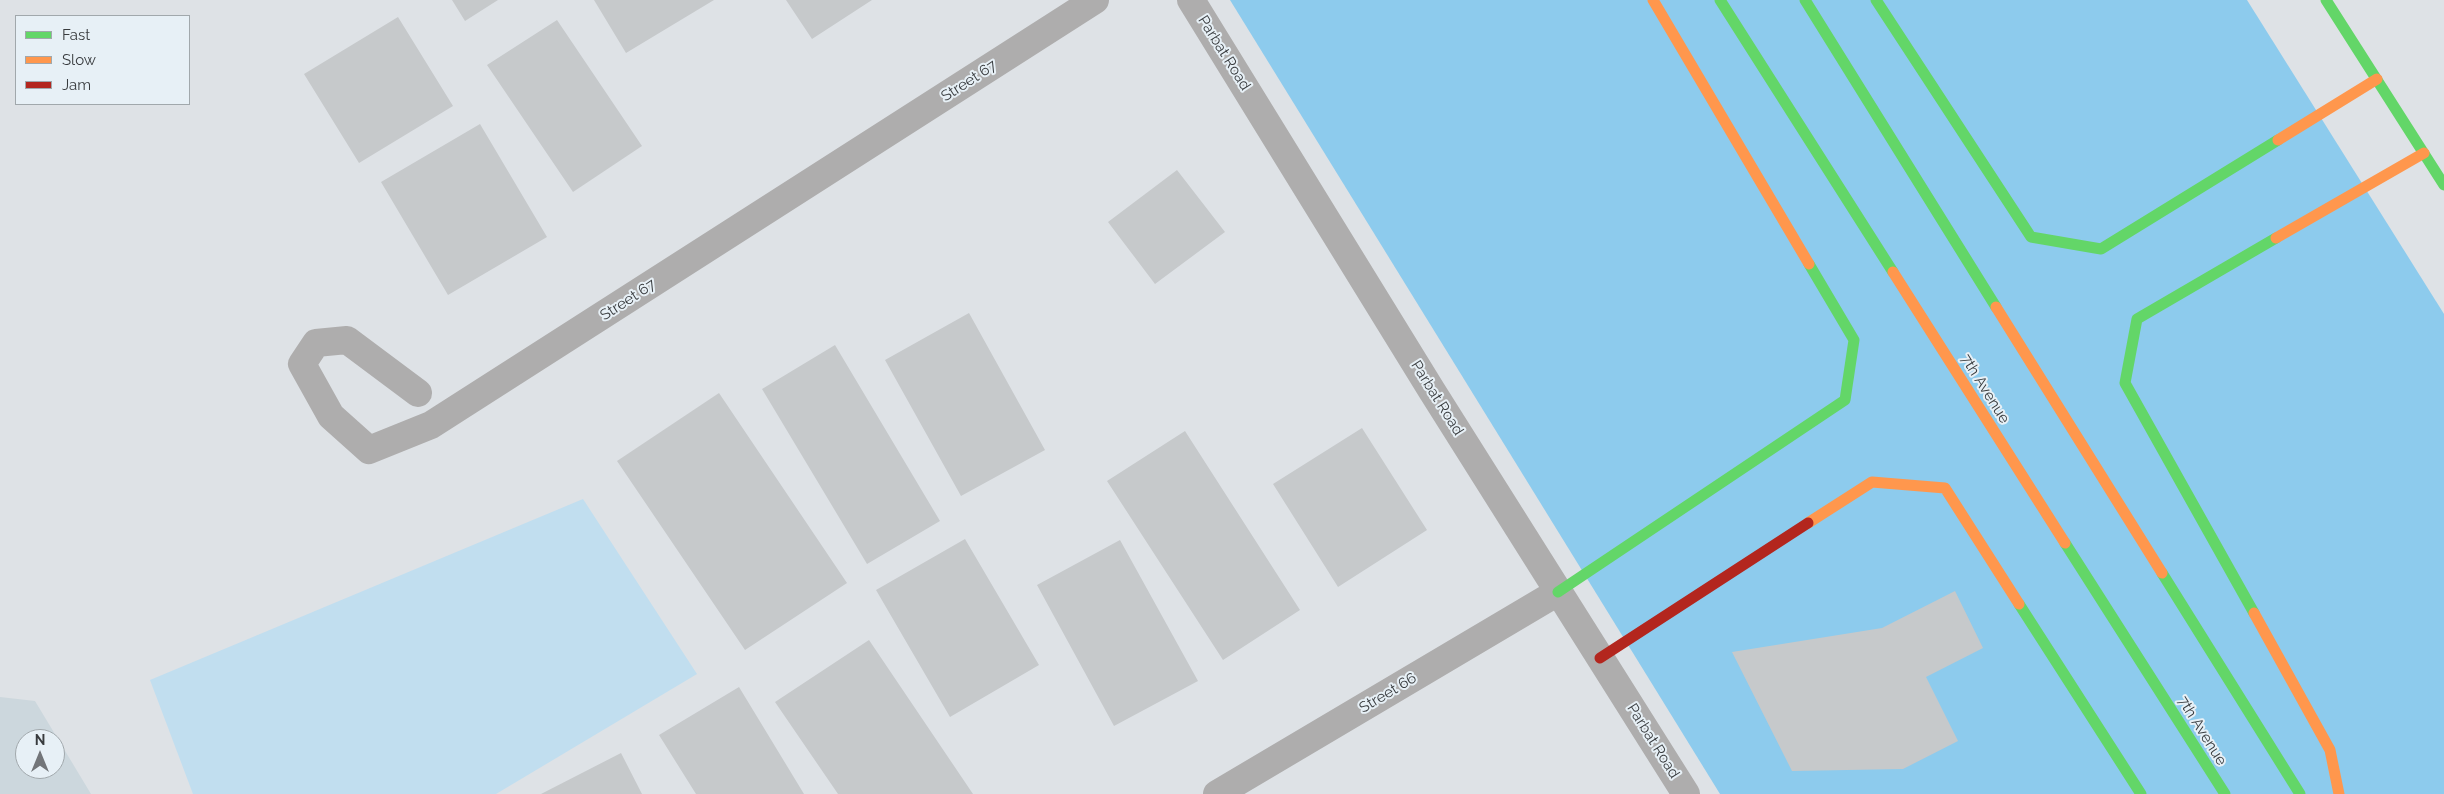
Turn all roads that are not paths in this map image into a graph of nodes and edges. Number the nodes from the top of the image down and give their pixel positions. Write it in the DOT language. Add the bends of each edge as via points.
graph roads {
  1 [pos="1095,0"];
  2 [pos="1192,0"];
  3 [pos="1654,0"];
  4 [pos="1720,0"];
  5 [pos="1804,0"];
  6 [pos="1876,0"];
  7 [pos="2326,0"];
  8 [pos="2377,79"];
  9 [pos="2424,153"];
  10 [pos="2444,186"];
  11 [pos="418,393"];
  12 [pos="1558,592"];
  13 [pos="1600,658"];
  14 [pos="1217,794"];
  15 [pos="1686,794"];
  16 [pos="2142,794"];
  17 [pos="2225,794"];
  18 [pos="2300,794"];
  19 [pos="2339,794"];
  1 -- 11 [label="street, Street 67" via="431,425 369,450 331,416 302,364 316,343 347,340"];
  2 -- 12 [label="street, Parbat Road"];
  3 -- 12 [label="main road" via="1854,340 1845,400"];
  4 -- 17 [label="main road, 7th Avenue"];
  5 -- 18 [label="main road"];
  6 -- 8 [label="main road" via="2031,237 2101,249"];
  7 -- 8 [label="main road"];
  8 -- 9 [label="main road"];
  9 -- 10 [label="main road"];
  9 -- 19 [label="main road" via="2137,319 2125,382 2330,750"];
  12 -- 13 [label="street, Parbat Road"];
  12 -- 14 [label="street, Street 66"];
  13 -- 15 [label="street, Parbat Road"];
  13 -- 16 [label="main road" via="1872,482 1945,488"];
}
